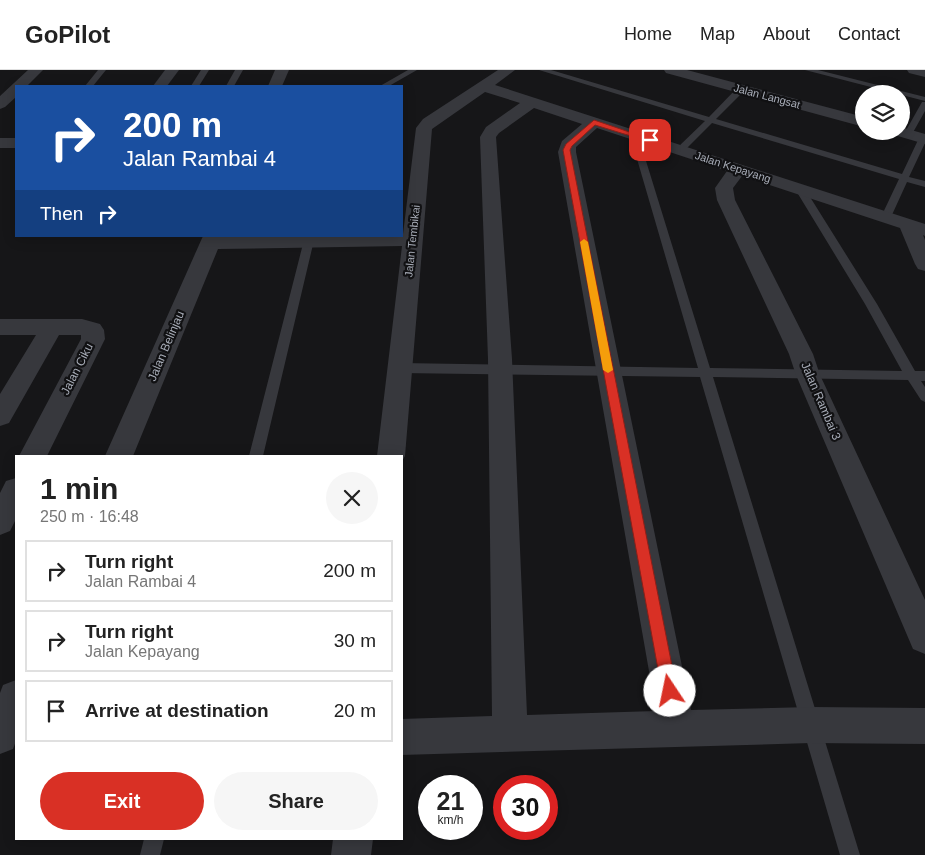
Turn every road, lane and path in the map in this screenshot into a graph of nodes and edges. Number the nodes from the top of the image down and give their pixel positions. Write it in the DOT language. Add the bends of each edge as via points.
graph roads {
  1 [pos="36,70"];
  2 [pos="102,70"];
  3 [pos="172,70"];
  4 [pos="205,70"];
  5 [pos="239,70"];
  6 [pos="282,70"];
  7 [pos="413,70"];
  8 [pos="508,70"];
  9 [pos="543,70"];
  10 [pos="671,70"];
  11 [pos="809,70"];
  12 [pos="914,70"];
  13 [pos="925,73"];
  14 [pos="717,76"];
  15 [pos="21,85"];
  16 [pos="91,85"];
  17 [pos="161,85"];
  18 [pos="196,85"];
  19 [pos="231,85"];
  20 [pos="276,85"];
  21 [pos="386,85"];
  22 [pos="483,86"];
  23 [pos="741,89"];
  24 [pos="15,91"];
  25 [pos="925,99"];
  26 [pos="532,102"];
  27 [pos="0,104"];
  28 [pos="925,104"];
  29 [pos="710,120"];
  30 [pos="855,120"];
  31 [pos="594,122"];
  32 [pos="634,135"];
  33 [pos="913,136"];
  34 [pos="15,142"];
  35 [pos="0,143"];
  36 [pos="680,150"];
  37 [pos="738,169"];
  38 [pos="904,178"];
  39 [pos="925,184"];
  40 [pos="800,189"];
  41 [pos="886,217"];
  42 [pos="916,227"];
  43 [pos="310,239"];
  44 [pos="212,240"];
  45 [pos="412,240"];
  46 [pos="925,264"];
  47 [pos="0,327"];
  48 [pos="52,327"];
  49 [pos="400,368"];
  50 [pos="500,370"];
  51 [pos="608,372"];
  52 [pos="705,374"];
  53 [pos="808,375"];
  54 [pos="911,376"];
  55 [pos="925,376"];
  56 [pos="925,397"];
  57 [pos="0,416"];
  58 [pos="34,455"];
  59 [pos="119,455"];
  60 [pos="256,455"];
  61 [pos="391,455"];
  62 [pos="15,492"];
  63 [pos="0,522"];
  64 [pos="925,636"];
  65 [pos="15,700"];
  66 [pos="811,725"];
  67 [pos="925,726"];
  68 [pos="677,729"];
  69 [pos="510,734"];
  70 [pos="0,736"];
  71 [pos="403,737"];
  72 [pos="154,840"];
  73 [pos="353,840"];
  74 [pos="150,855"];
  75 [pos="351,855"];
  76 [pos="850,855"];
  1 -- 15 [label="street"];
  2 -- 16 [label="lane"];
  3 -- 17 [label="street"];
  4 -- 18 [label="lane"];
  5 -- 19 [label="lane"];
  6 -- 20 [label="street"];
  7 -- 21 [label="lane"];
  8 -- 22 [label="street, Jalan Tembikai"];
  9 -- 29 [label="lane"];
  10 -- 14 [label="street, Jalan Langsat"];
  11 -- 25 [label="lane"];
  12 -- 13 [label="street"];
  14 -- 23 [label="street, Jalan Langsat"];
  22 -- 26 [label="street, Jalan Kepayang"];
  22 -- 45 [label="street, Jalan Tembikai" via="424,128"];
  23 -- 29 [label="lane"];
  23 -- 30 [label="street, Jalan Langsat"];
  24 -- 27 [label="street"];
  26 -- 31 [label="street, Jalan Kepayang"];
  26 -- 50 [label="street" via="489,135"];
  28 -- 33 [label="lane"];
  29 -- 36 [label="lane"];
  29 -- 38 [label="lane"];
  31 -- 32 [label="street, Jalan Kepayang"];
  31 -- 51 [label="street" via="568,145 567,152"];
  32 -- 36 [label="street, Jalan Kepayang"];
  32 -- 52 [label="lane"];
  33 -- 38 [label="lane"];
  34 -- 35 [label="street"];
  36 -- 37 [label="street, Jalan Kepayang"];
  37 -- 40 [label="street, Jalan Kepayang"];
  37 -- 53 [label="street, Jalan Rambai 3" via="724,188 726,200 801,354"];
  38 -- 39 [label="lane"];
  38 -- 41 [label="lane"];
  40 -- 41 [label="street, Jalan Kepayang"];
  40 -- 54 [label="lane"];
  41 -- 42 [label="street, Jalan Kepayang"];
  42 -- 46 [label="street"];
  43 -- 44 [label="street"];
  43 -- 45 [label="street"];
  43 -- 60 [label="lane"];
  44 -- 59 [label="street, Jalan Belinjau"];
  45 -- 49 [label="street, Jalan Tembikai"];
  47 -- 48 [label="street"];
  48 -- 57 [label="street"];
  48 -- 58 [label="street, Jalan Ciku" via="88,328 94,334"];
  49 -- 50 [label="lane"];
  49 -- 61 [label="street, Jalan Tembikai"];
  50 -- 51 [label="lane"];
  50 -- 69 [label="street"];
  51 -- 52 [label="lane"];
  51 -- 68 [label="street"];
  52 -- 53 [label="lane"];
  52 -- 66 [label="lane"];
  53 -- 54 [label="lane"];
  53 -- 64 [label="street, Jalan Rambai 3"];
  54 -- 55 [label="lane"];
  54 -- 56 [label="lane"];
  62 -- 63 [label="street"];
  65 -- 70 [label="street"];
  66 -- 67 [label="street"];
  66 -- 68 [label="street"];
  66 -- 76 [label="lane"];
  68 -- 69 [label="street"];
  69 -- 71 [label="street"];
  72 -- 74 [label="lane"];
  73 -- 75 [label="street"];
}
